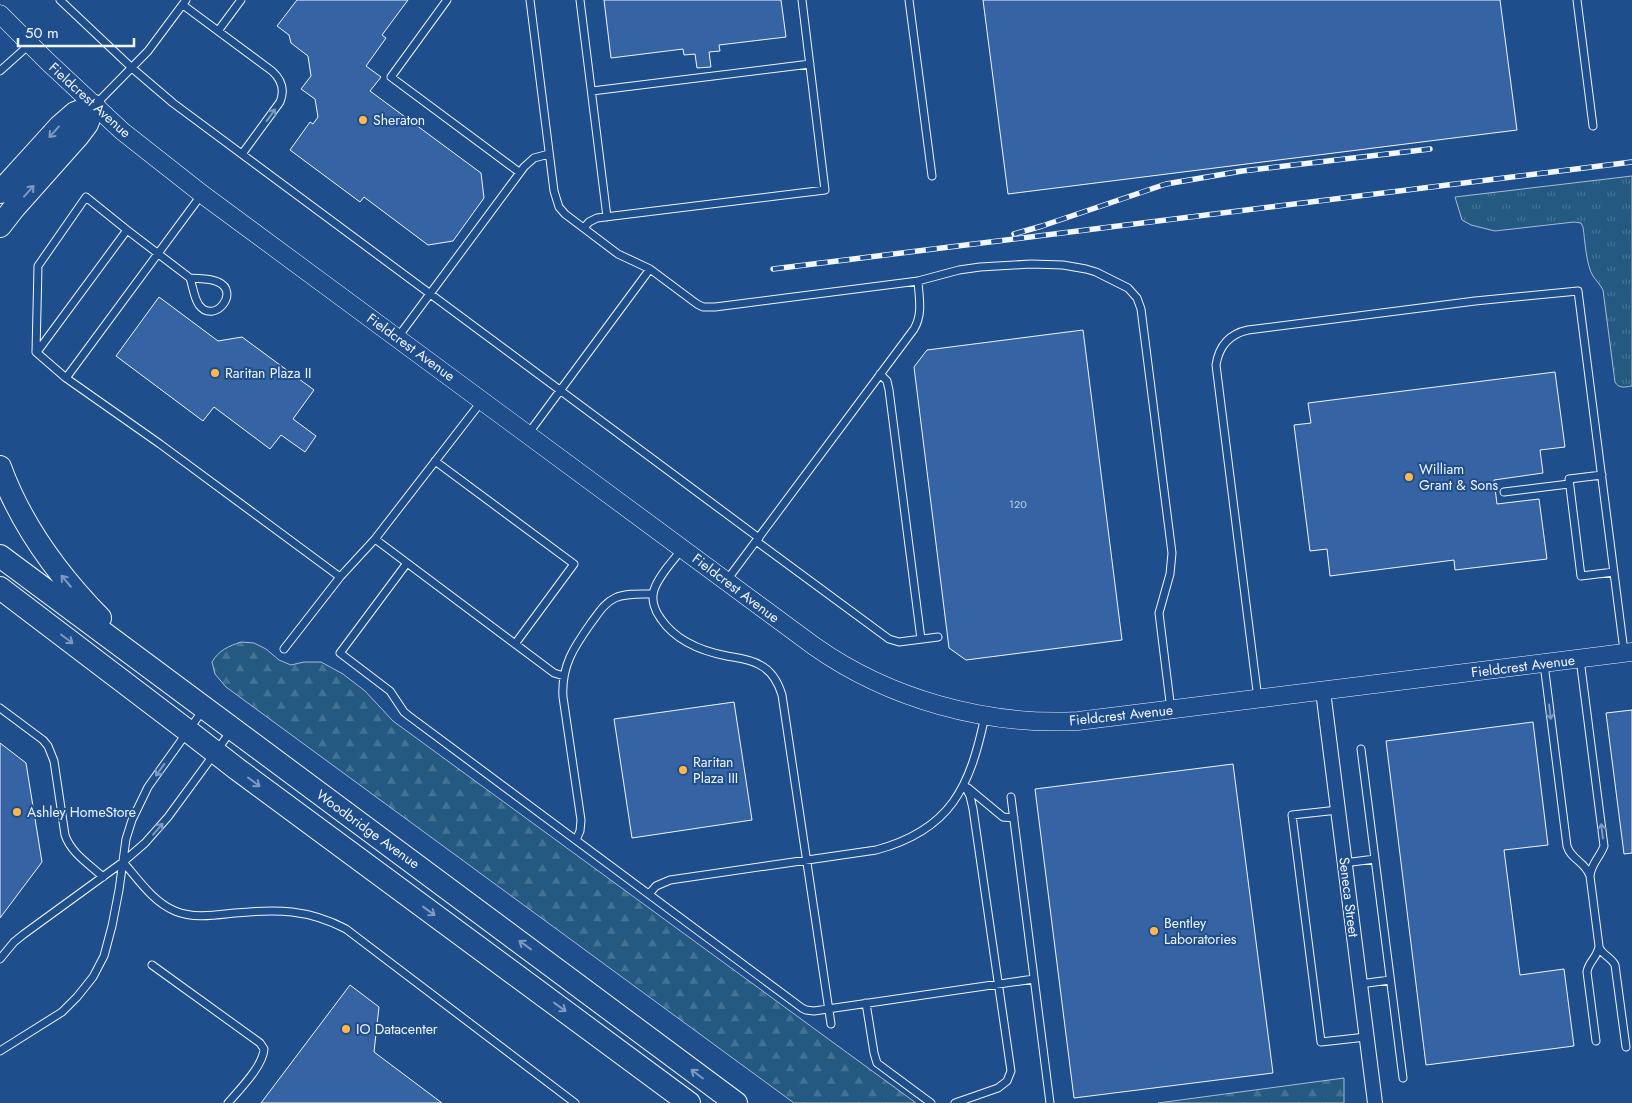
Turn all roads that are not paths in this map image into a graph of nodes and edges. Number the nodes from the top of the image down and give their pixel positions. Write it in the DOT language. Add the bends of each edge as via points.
graph roads {
  1 [pos="60,0"];
  2 [pos="241,0"];
  3 [pos="447,0"];
  4 [pos="530,0"];
  5 [pos="580,0"];
  6 [pos="802,0"];
  7 [pos="909,0"];
  8 [pos="1577,0"];
  9 [pos="185,2"];
  10 [pos="0,14"];
  11 [pos="218,31"];
  12 [pos="29,44"];
  13 [pos="810,64"];
  14 [pos="132,68"];
  15 [pos="0,71"];
  16 [pos="592,91"];
  17 [pos="94,106"];
  18 [pos="1593,126"];
  19 [pos="242,154"];
  20 [pos="549,154"];
  21 [pos="520,172"];
  22 [pos="932,176"];
  23 [pos="0,192"];
  24 [pos="202,194"];
  25 [pos="608,217"];
  26 [pos="0,226"];
  27 [pos="584,228"];
  28 [pos="126,230"];
  29 [pos="158,254"];
  30 [pos="650,269"];
  31 [pos="190,278"];
  32 [pos="918,282"];
  33 [pos="430,294"];
  34 [pos="398,337"];
  35 [pos="36,352"];
  36 [pos="880,374"];
  37 [pos="66,378"];
  38 [pos="561,390"];
  39 [pos="483,400"];
  40 [pos="528,434"];
  41 [pos="435,461"];
  42 [pos="0,467"];
  43 [pos="1602,475"];
  44 [pos="1570,484"];
  45 [pos="1504,492"];
  46 [pos="375,539"];
  47 [pos="757,539"];
  48 [pos="682,548"];
  49 [pos="0,556"];
  50 [pos="406,563"];
  51 [pos="1614,572"];
  52 [pos="340,577"];
  53 [pos="726,581"];
  54 [pos="0,588"];
  55 [pos="653,594"];
  56 [pos="938,637"];
  57 [pos="921,639"];
  58 [pos="515,644"];
  59 [pos="284,650"];
  60 [pos="1628,653"];
  61 [pos="1580,659"];
  62 [pos="1544,663"];
  63 [pos="564,676"];
  64 [pos="177,688"];
  65 [pos="1323,691"];
  66 [pos="1258,699"];
  67 [pos="0,708"];
  68 [pos="204,708"];
  69 [pos="1171,710"];
  70 [pos="985,715"];
  71 [pos="232,729"];
  72 [pos="188,731"];
  73 [pos="1361,750"];
  74 [pos="216,752"];
  75 [pos="964,784"];
  76 [pos="1011,797"];
  77 [pos="1338,810"];
  78 [pos="1014,818"];
  79 [pos="576,840"];
  80 [pos="1375,859"];
  81 [pos="807,860"];
  82 [pos="123,862"];
  83 [pos="1344,863"];
  84 [pos="1590,876"];
  85 [pos="103,877"];
  86 [pos="649,894"];
  87 [pos="1599,946"];
  88 [pos="0,959"];
  89 [pos="152,965"];
  90 [pos="1034,978"];
  91 [pos="1390,980"];
  92 [pos="999,984"];
  93 [pos="1360,984"];
  94 [pos="866,1004"];
  95 [pos="829,1009"];
  96 [pos="831,1024"];
  97 [pos="1366,1036"];
  98 [pos="1596,1042"];
  99 [pos="1626,1047"];
  100 [pos="0,1051"];
  101 [pos="1403,1078"];
  102 [pos="228,1103"];
  103 [pos="575,1103"];
  104 [pos="689,1103"];
  105 [pos="736,1103"];
  106 [pos="931,1103"];
  107 [pos="955,1103"];
  108 [pos="1050,1103"];
  109 [pos="1375,1103"];
  1 -- 14 [label="lane"];
  2 -- 11 [label="lane"];
  3 -- 21 [label="lane" via="391,77"];
  4 -- 20 [label="lane"];
  5 -- 16 [label="lane"];
  6 -- 13 [label="lane"];
  7 -- 22 [label="lane"];
  8 -- 18 [label="lane"];
  9 -- 11 [label="lane"];
  9 -- 14 [label="lane"];
  10 -- 12 [label="street, Fieldcrest Avenue"];
  19 -- 11 [label="lane, one-way" via="280,102 283,92 276,74"];
  12 -- 15 [label="lane"];
  12 -- 17 [label="street, Fieldcrest Avenue"];
  13 -- 16 [label="lane"];
  13 -- 25 [label="lane" via="826,190"];
  14 -- 17 [label="lane"];
  14 -- 19 [label="lane"];
  16 -- 25 [label="lane"];
  17 -- 23 [label="main road, one-way" via="76,113 60,126"];
  17 -- 24 [label="street, Fieldcrest Avenue"];
  26 -- 17 [label="main road, one-way" via="78,136"];
  19 -- 33 [label="lane"];
  20 -- 21 [label="lane" via="530,160"];
  20 -- 27 [label="lane" via="556,202 562,211"];
  21 -- 33 [label="lane"];
  24 -- 29 [label="lane"];
  24 -- 34 [label="street, Fieldcrest Avenue"];
  25 -- 27 [label="lane" via="592,220"];
  27 -- 30 [label="lane" via="618,254"];
  28 -- 29 [label="lane"];
  28 -- 35 [label="lane"];
  28 -- 35 [label="lane" via="86,197 38,266"];
  29 -- 31 [label="lane"];
  29 -- 37 [label="lane"];
  30 -- 32 [label="lane" via="697,304 708,307"];
  30 -- 38 [label="lane"];
  31 -- 31 [label="lane" via="202,307 212,311 224,305 227,295 221,284 214,280"];
  32 -- 36 [label="lane" via="919,318"];
  32 -- 69 [label="lane" via="980,267 1055,264 1096,272 1128,288 1137,298 1172,553 1159,619"];
  33 -- 34 [label="lane"];
  33 -- 38 [label="lane"];
  34 -- 39 [label="street, Fieldcrest Avenue"];
  35 -- 37 [label="lane"];
  36 -- 47 [label="lane"];
  36 -- 57 [label="lane" via="887,381 889,390"];
  37 -- 52 [label="lane"];
  38 -- 40 [label="lane"];
  38 -- 47 [label="lane"];
  39 -- 40 [label="street, Fieldcrest Avenue"];
  39 -- 41 [label="lane"];
  40 -- 48 [label="street, Fieldcrest Avenue"];
  41 -- 46 [label="lane"];
  41 -- 58 [label="lane" via="574,564"];
  64 -- 42 [label="main road, one-way" via="122,639 62,576 18,508"];
  43 -- 44 [label="lane" via="1569,479"];
  43 -- 51 [label="lane"];
  43 -- 66 [label="lane" via="1578,291 1248,330 1231,337 1219,353 1216,372"];
  44 -- 45 [label="lane"];
  44 -- 51 [label="lane" via="1581,576"];
  46 -- 50 [label="lane"];
  46 -- 52 [label="lane"];
  47 -- 53 [label="lane"];
  47 -- 57 [label="lane" via="884,636 899,642"];
  48 -- 53 [label="street, Fieldcrest Avenue"];
  48 -- 55 [label="lane" via="656,584"];
  49 -- 64 [label="main road, Woodbridge Avenue"];
  50 -- 58 [label="lane"];
  50 -- 79 [label="lane" via="340,653 390,691 404,712"];
  51 -- 60 [label="lane"];
  52 -- 59 [label="lane"];
  53 -- 70 [label="street, Fieldcrest Avenue" via="849,668 918,698"];
  54 -- 72 [label="main road, one-way"];
  55 -- 63 [label="lane" via="625,595 608,602 573,648"];
  55 -- 81 [label="lane" via="658,615 677,637 704,650 760,664 778,683 784,701"];
  56 -- 57 [label="lane"];
  58 -- 63 [label="lane" via="554,673"];
  60 -- 61 [label="street, Fieldcrest Avenue"];
  61 -- 62 [label="street, Fieldcrest Avenue"];
  84 -- 61 [label="lane, one-way" via="1593,863 1604,846"];
  62 -- 65 [label="street, Fieldcrest Avenue"];
  62 -- 84 [label="lane, one-way" via="1566,846"];
  63 -- 79 [label="lane" via="563,697 581,814"];
  64 -- 68 [label="main road, Woodbridge Avenue"];
  65 -- 66 [label="street, Fieldcrest Avenue"];
  65 -- 77 [label="street, Seneca Street"];
  66 -- 69 [label="street, Fieldcrest Avenue"];
  67 -- 85 [label="lane" via="48,746 54,762 67,842"];
  68 -- 71 [label="main road, Woodbridge Avenue"];
  68 -- 72 [label="lane"];
  69 -- 70 [label="street, Fieldcrest Avenue" via="1065,722"];
  70 -- 75 [label="lane" via="978,749"];
  71 -- 74 [label="lane"];
  105 -- 71 [label="main road, Woodbridge Avenue, one-way"];
  72 -- 74 [label="main road"];
  72 -- 82 [label="lane, one-way" via="137,808 128,829"];
  73 -- 80 [label="lane"];
  82 -- 74 [label="lane, one-way" via="156,831"];
  74 -- 104 [label="main road, one-way"];
  75 -- 78 [label="lane" via="1003,817"];
  75 -- 81 [label="lane" via="943,815 913,837 876,850"];
  75 -- 92 [label="lane" via="973,809"];
  76 -- 78 [label="lane"];
  77 -- 83 [label="street, Seneca Street"];
  77 -- 97 [label="lane" via="1292,815 1321,1042"];
  78 -- 90 [label="lane"];
  79 -- 86 [label="lane"];
  80 -- 83 [label="lane"];
  80 -- 91 [label="lane"];
  81 -- 86 [label="lane" via="670,880 656,886"];
  81 -- 95 [label="lane"];
  82 -- 85 [label="lane"];
  82 -- 100 [label="lane" via="112,926 104,956 93,977 62,1012"];
  82 -- 103 [label="lane" via="156,898 181,914 292,912 328,920 346,929"];
  83 -- 93 [label="street, Seneca Street"];
  84 -- 87 [label="lane"];
  85 -- 88 [label="lane" via="24,934"];
  86 -- 95 [label="lane" via="806,1010"];
  87 -- 98 [label="lane" via="1587,972"];
  87 -- 99 [label="lane" via="1615,965"];
  89 -- 102 [label="lane" via="264,1049 258,1066"];
  90 -- 92 [label="lane"];
  90 -- 108 [label="lane"];
  91 -- 93 [label="lane"];
  91 -- 101 [label="lane"];
  92 -- 94 [label="lane"];
  92 -- 107 [label="lane" via="1010,1076 998,1088"];
  93 -- 97 [label="street, Seneca Street"];
  94 -- 95 [label="lane"];
  94 -- 106 [label="lane" via="877,1063"];
  95 -- 96 [label="lane"];
  97 -- 109 [label="street, Seneca Street"];
}
